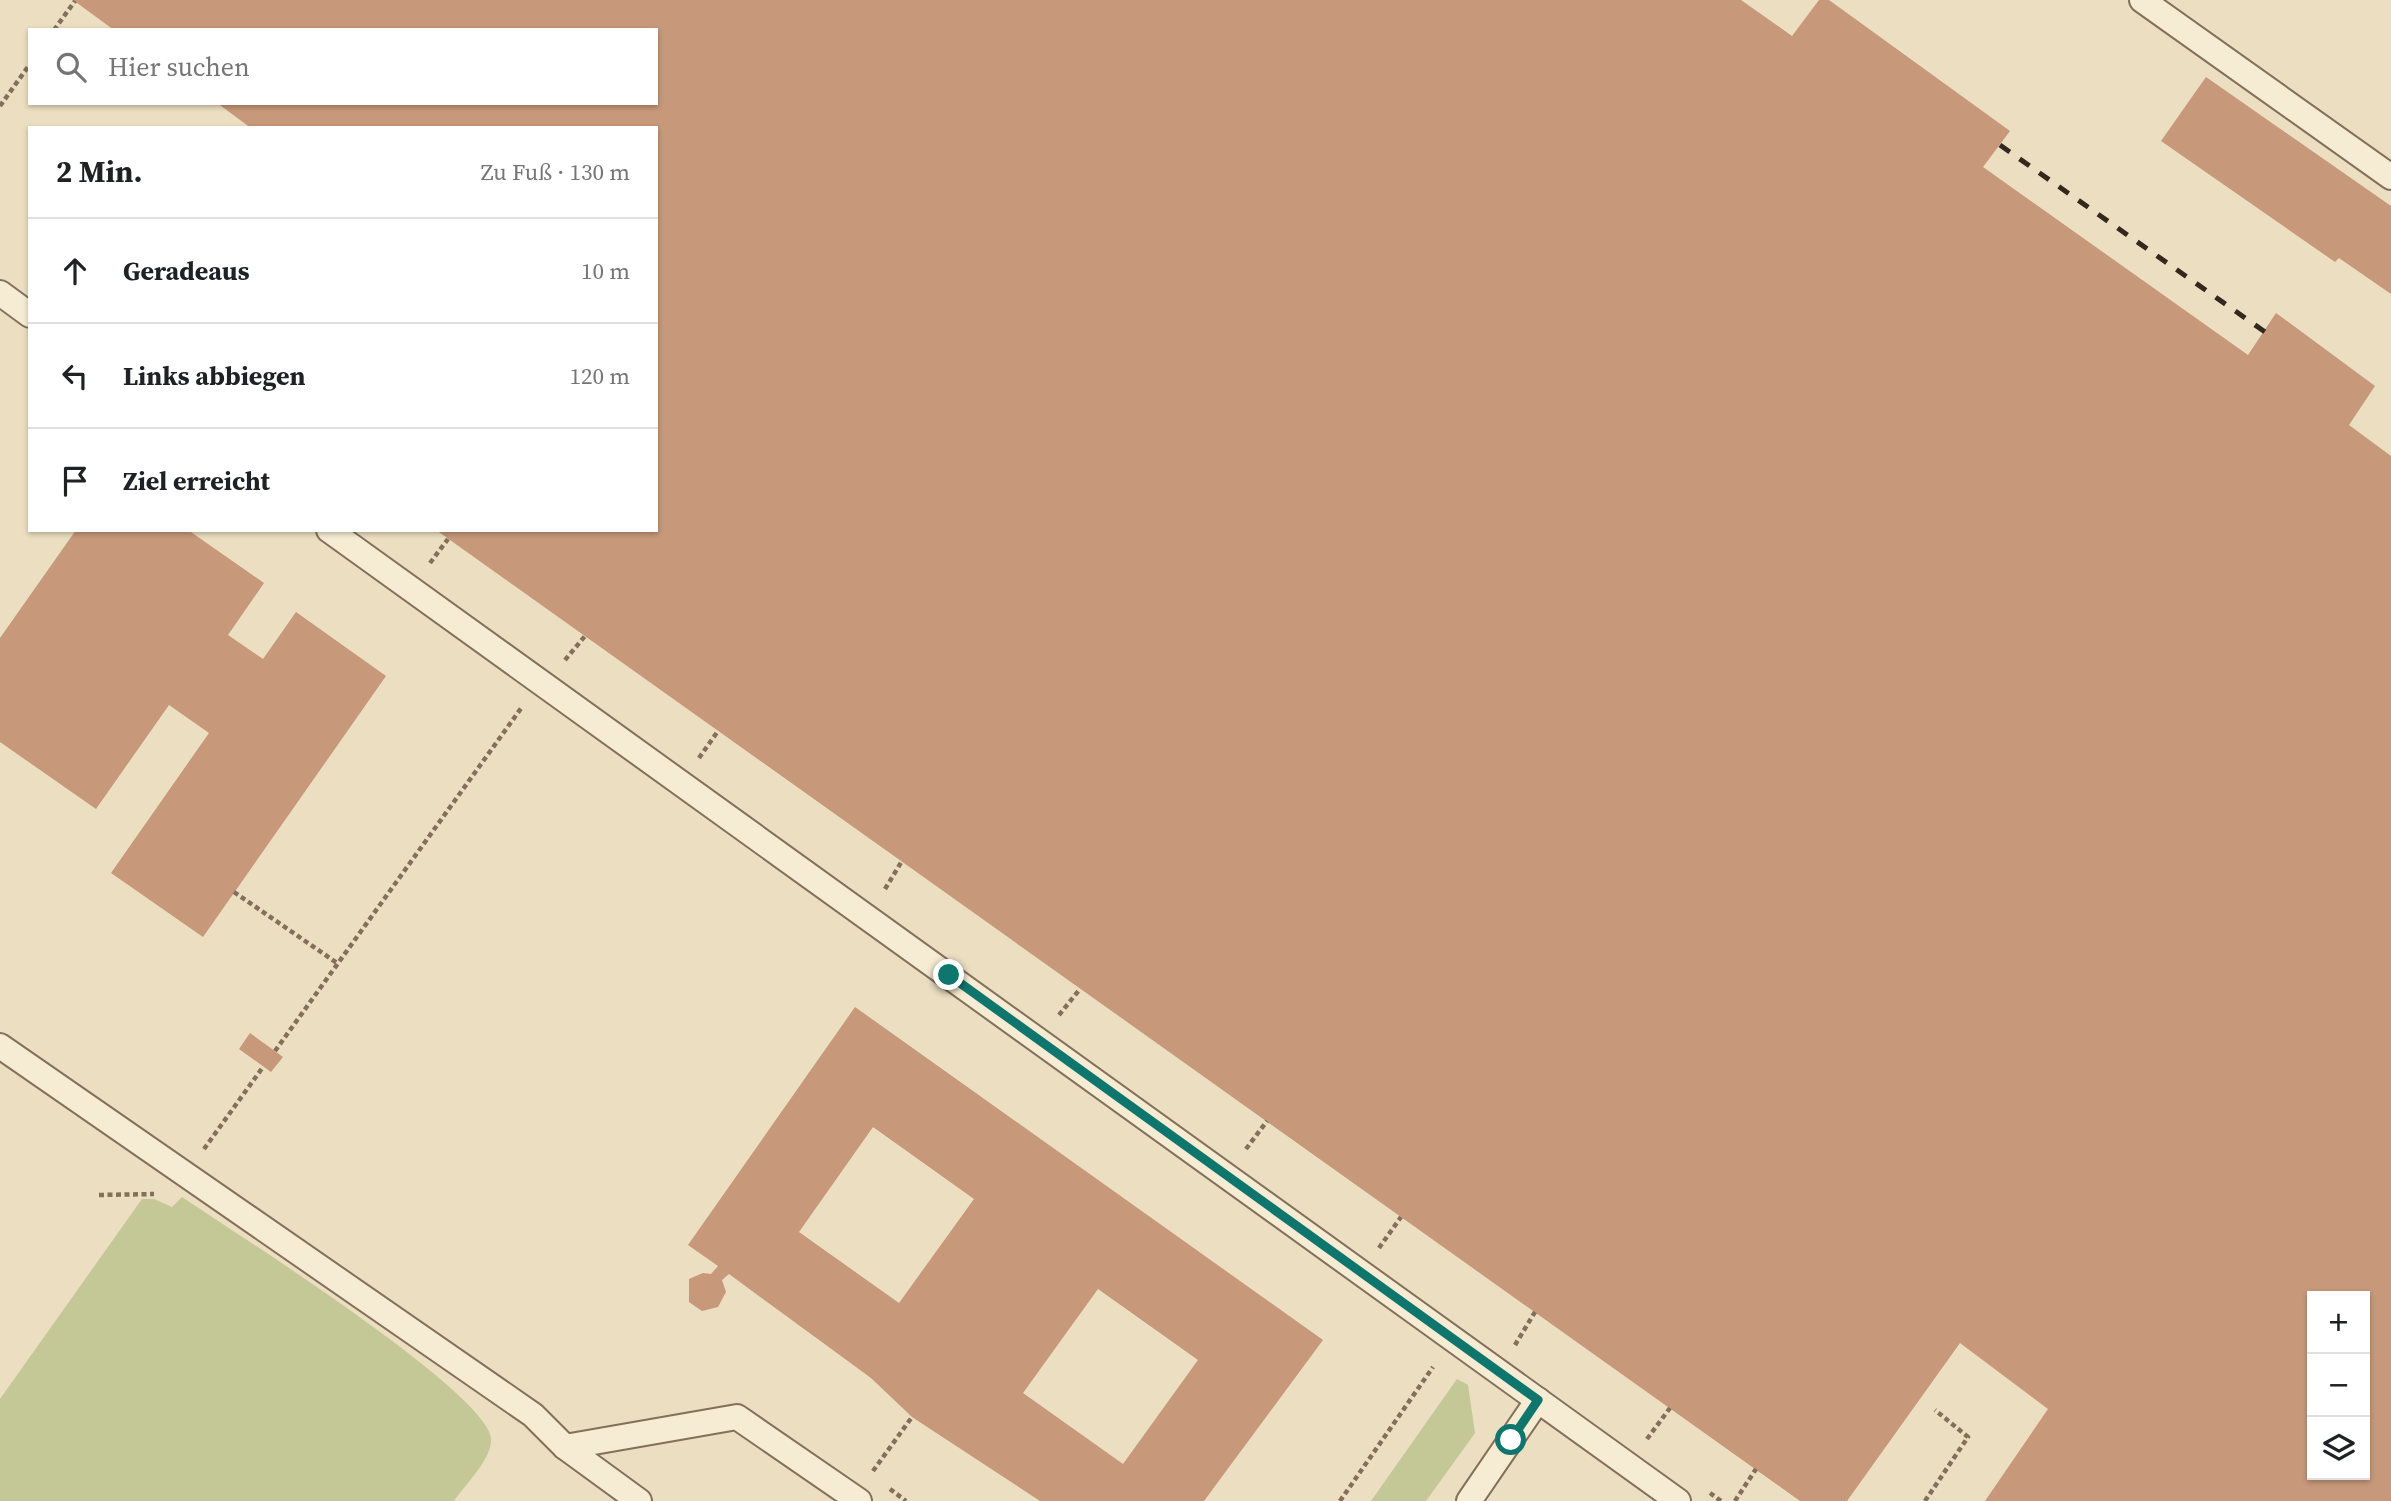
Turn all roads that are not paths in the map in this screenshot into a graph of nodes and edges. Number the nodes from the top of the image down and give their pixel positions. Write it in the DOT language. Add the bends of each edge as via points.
graph roads {
  1 [pos="2142,0"];
  2 [pos="2391,177"];
  3 [pos="0,293"];
  4 [pos="28,314"];
  5 [pos="332,532"];
  6 [pos="0,1046"];
  7 [pos="1538,1400"];
  8 [pos="565,1447"];
  9 [pos="639,1501"];
  10 [pos="859,1501"];
  11 [pos="1469,1501"];
  12 [pos="1678,1501"];
  1 -- 2 [label="lane"];
  3 -- 4 [label="lane"];
  5 -- 7 [label="lane"];
  6 -- 8 [label="lane" via="533,1415"];
  7 -- 11 [label="lane"];
  7 -- 12 [label="lane"];
  8 -- 9 [label="lane"];
  8 -- 10 [label="lane" via="737,1417"];
}
